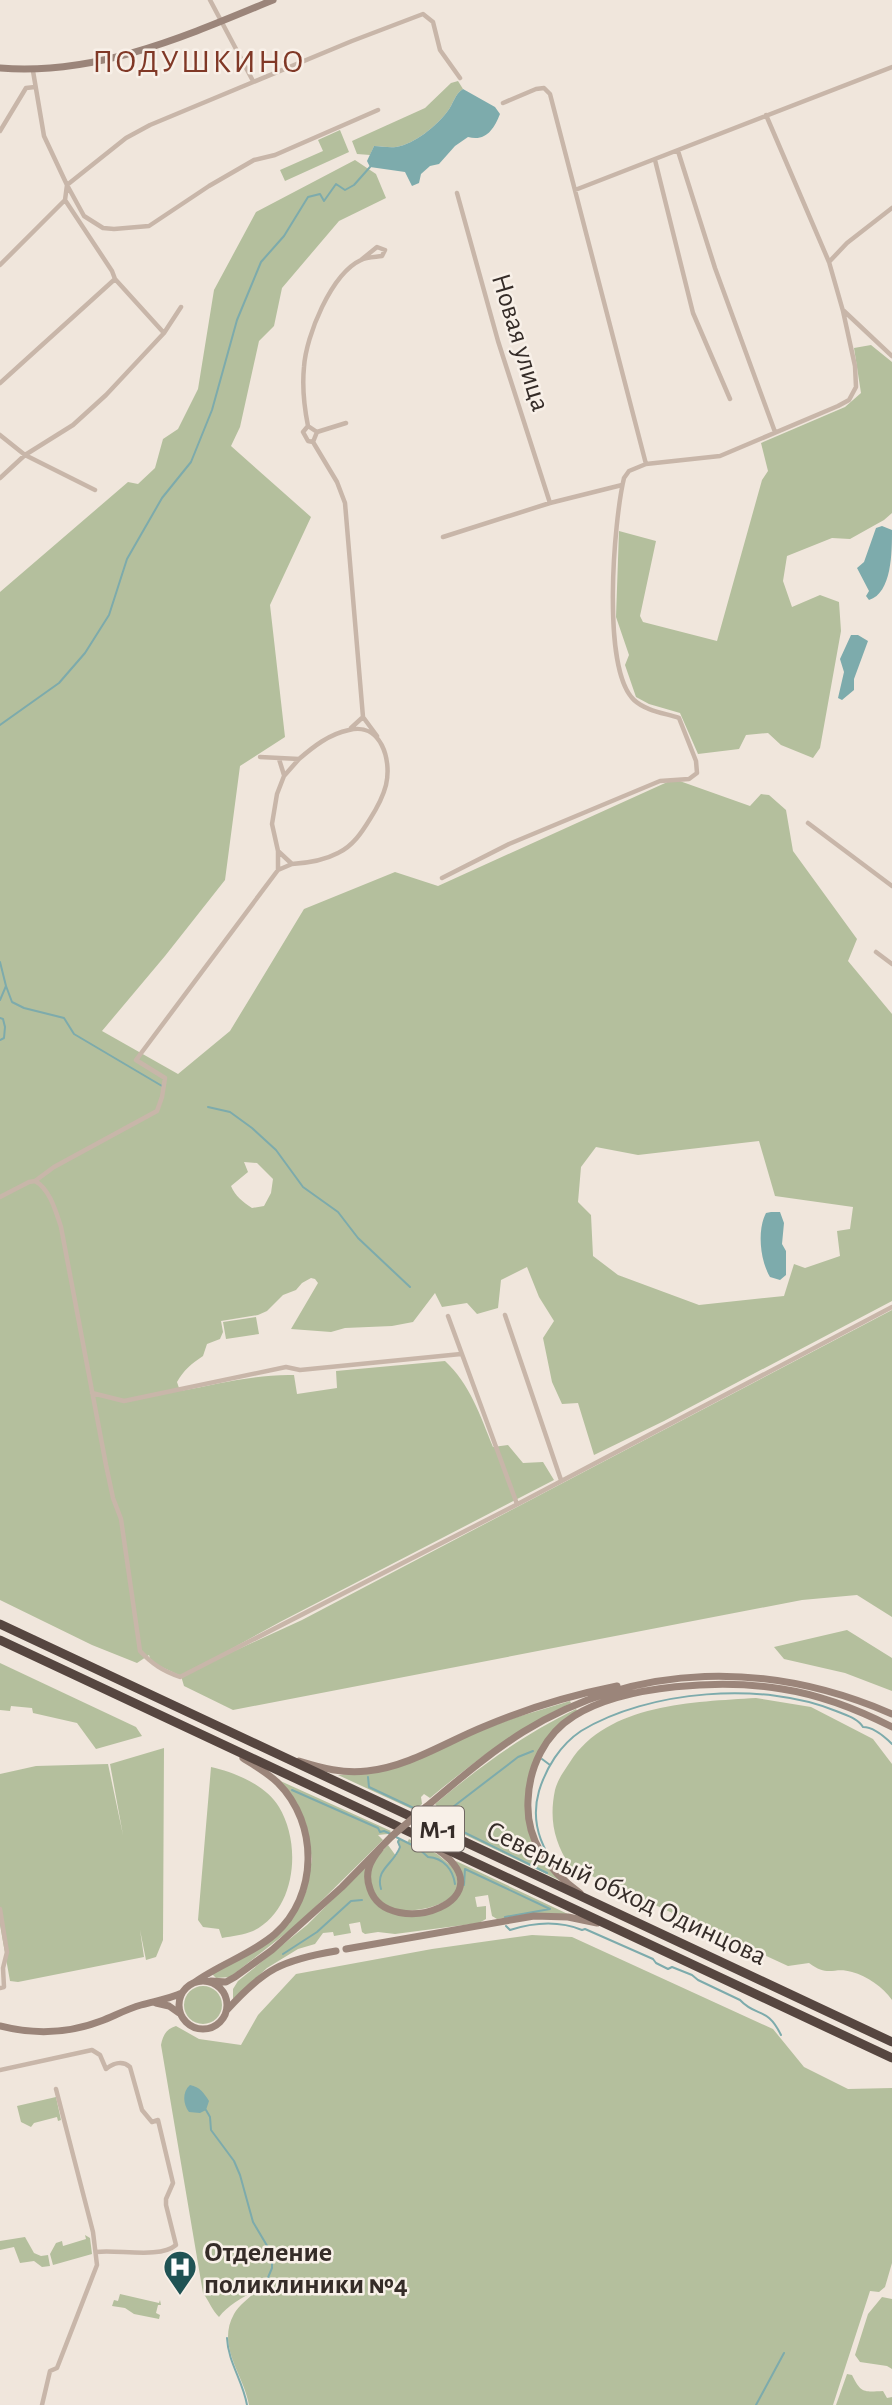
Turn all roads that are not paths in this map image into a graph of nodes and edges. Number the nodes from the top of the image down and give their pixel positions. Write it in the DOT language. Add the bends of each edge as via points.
graph roads {
  1 [pos="210,0"];
  2 [pos="273,0"];
  3 [pos="221,22"];
  4 [pos="892,67"];
  5 [pos="0,68"];
  6 [pos="33,71"];
  7 [pos="460,78"];
  8 [pos="253,81"];
  9 [pos="35,88"];
  10 [pos="503,103"];
  11 [pos="378,110"];
  12 [pos="766,115"];
  13 [pos="0,131"];
  14 [pos="678,151"];
  15 [pos="654,160"];
  16 [pos="67,185"];
  17 [pos="575,190"];
  18 [pos="457,193"];
  19 [pos="65,200"];
  20 [pos="892,208"];
  21 [pos="360,260"];
  22 [pos="830,262"];
  23 [pos="0,265"];
  24 [pos="115,279"];
  25 [pos="181,307"];
  26 [pos="843,311"];
  27 [pos="164,334"];
  28 [pos="892,356"];
  29 [pos="0,383"];
  30 [pos="730,400"];
  31 [pos="346,423"];
  32 [pos="308,426"];
  33 [pos="317,432"];
  34 [pos="775,432"];
  35 [pos="0,435"];
  36 [pos="313,442"];
  37 [pos="25,454"];
  38 [pos="646,464"];
  39 [pos="0,478"];
  40 [pos="622,485"];
  41 [pos="95,490"];
  42 [pos="550,503"];
  43 [pos="443,537"];
  44 [pos="363,717"];
  45 [pos="351,729"];
  46 [pos="378,737"];
  47 [pos="260,757"];
  48 [pos="279,759"];
  49 [pos="299,759"];
  50 [pos="284,776"];
  51 [pos="808,822"];
  52 [pos="278,851"];
  53 [pos="292,864"];
  54 [pos="278,870"];
  55 [pos="442,878"];
  56 [pos="892,886"];
  57 [pos="876,952"];
  58 [pos="892,964"];
  59 [pos="35,1181"];
  60 [pos="0,1197"];
  61 [pos="892,1307"];
  62 [pos="505,1315"];
  63 [pos="448,1316"];
  64 [pos="461,1354"];
  65 [pos="92,1393"];
  66 [pos="561,1480"];
  67 [pos="517,1504"];
  68 [pos="0,1624"];
  69 [pos="0,1640"];
  70 [pos="652,1682"];
  71 [pos="892,1714"];
  72 [pos="892,1727"];
  73 [pos="219,1742"];
  74 [pos="284,1756"];
  75 [pos="407,1830"];
  76 [pos="380,1849"];
  77 [pos="593,1902"];
  78 [pos="0,1909"];
  79 [pos="618,1929"];
  80 [pos="346,1949"];
  81 [pos="336,1951"];
  82 [pos="1,1966"];
  83 [pos="195,1982"];
  84 [pos="211,1982"];
  85 [pos="0,1988"];
  86 [pos="182,1993"];
  87 [pos="152,2002"];
  88 [pos="227,2010"];
  89 [pos="181,2014"];
  90 [pos="0,2026"];
  91 [pos="892,2042"];
  92 [pos="892,2058"];
  93 [pos="0,2070"];
  94 [pos="56,2089"];
  95 [pos="96,2252"];
  96 [pos="42,2405"];
  1 -- 3 [label="street"];
  2 -- 3 [label="street"];
  3 -- 6 [label="street" via="107,60"];
  3 -- 8 [label="street"];
  4 -- 12 [label="street"];
  5 -- 6 [label="street"];
  6 -- 9 [label="street"];
  7 -- 8 [label="street" via="440,50 433,22 423,14"];
  8 -- 16 [label="street" via="126,138"];
  9 -- 13 [label="street" via="26,88"];
  9 -- 16 [label="street" via="44,135"];
  10 -- 17 [label="street" via="536,89 550,94"];
  11 -- 16 [label="street" via="254,160 149,226 103,228 84,216"];
  12 -- 14 [label="street"];
  12 -- 22 [label="street"];
  14 -- 15 [label="street"];
  14 -- 34 [label="street"];
  15 -- 17 [label="street"];
  15 -- 30 [label="street" via="694,313"];
  16 -- 19 [label="street"];
  17 -- 38 [label="street"];
  18 -- 42 [label="street, Новая улица"];
  19 -- 23 [label="street"];
  19 -- 24 [label="street"];
  20 -- 22 [label="street"];
  21 -- 21 [label="street" via="382,256 385,250 377,247"];
  21 -- 32 [label="street" via="332,290 306,350 302,399"];
  22 -- 26 [label="street"];
  24 -- 27 [label="street"];
  24 -- 29 [label="street"];
  25 -- 27 [label="street"];
  26 -- 28 [label="street"];
  26 -- 34 [label="street" via="855,366 853,394 838,406"];
  27 -- 37 [label="street" via="73,425"];
  31 -- 33 [label="street"];
  32 -- 33 [label="street"];
  32 -- 36 [label="street" via="304,436"];
  33 -- 36 [label="street"];
  34 -- 38 [label="street" via="720,456"];
  35 -- 37 [label="street"];
  36 -- 44 [label="street" via="345,503"];
  37 -- 39 [label="street"];
  37 -- 41 [label="street"];
  38 -- 40 [label="street" via="629,471"];
  40 -- 42 [label="street"];
  40 -- 55 [label="street" via="613,600 619,664 634,699 679,718 697,773 689,779 660,781 509,844"];
  42 -- 43 [label="street"];
  44 -- 45 [label="street"];
  44 -- 46 [label="street"];
  45 -- 46 [label="street"];
  45 -- 49 [label="street" via="314,746"];
  46 -- 53 [label="street" via="387,756 387,783 360,835 340,853 314,863"];
  47 -- 48 [label="street"];
  48 -- 49 [label="street"];
  48 -- 50 [label="street"];
  49 -- 50 [label="street"];
  50 -- 52 [label="street" via="272,824"];
  51 -- 56 [label="street"];
  52 -- 53 [label="street"];
  52 -- 54 [label="street"];
  53 -- 54 [label="street"];
  54 -- 59 [label="street" via="136,1060 165,1078 157,1111"];
  57 -- 58 [label="street"];
  59 -- 60 [label="street"];
  59 -- 65 [label="street" via="55,1209 61,1227"];
  61 -- 66 [label="street"];
  62 -- 66 [label="street"];
  63 -- 64 [label="street"];
  64 -- 65 [label="street" via="300,1370 286,1367 124,1401"];
  64 -- 67 [label="street"];
  65 -- 67 [label="street" via="121,1519 140,1651 151,1663 180,1677"];
  66 -- 67 [label="street"];
  68 -- 74 [label="highway, Северный обход Одинцова / М-1"];
  69 -- 73 [label="highway, Северный обход Одинцова / М-1"];
  70 -- 71 [label="street" via="713,1676 770,1678 849,1696"];
  70 -- 74 [label="street" via="545,1705 376,1770 342,1772"];
  70 -- 76 [label="street, bridge" via="565,1709 499,1748"];
  72 -- 77 [label="street" via="810,1695 728,1684 632,1695 574,1716 548,1739 539,1754 529,1783 528,1811 531,1831 549,1865"];
  73 -- 75 [label="highway, Северный обход Одинцова / М-1"];
  73 -- 83 [label="street" via="264,1771 290,1798 303,1823 308,1866 302,1894 285,1923 267,1940"];
  74 -- 77 [label="highway, Северный обход Одинцова / М-1"];
  75 -- 76 [label="street" via="456,1866 460,1885 450,1903 402,1914 382,1907 372,1895 367,1875"];
  75 -- 79 [label="highway, Северный обход Одинцова / М-1"];
  76 -- 84 [label="street" via="272,1950 226,1982"];
  77 -- 91 [label="highway, Северный обход Одинцова / М-1"];
  78 -- 82 [label="street" via="7,1952"];
  79 -- 80 [label="street" via="569,1917 534,1916"];
  79 -- 92 [label="highway, Северный обход Одинцова / М-1"];
  81 -- 88 [label="street" via="284,1963 253,1984"];
  82 -- 85 [label="street" via="4,1987"];
  83 -- 84 [label="street"];
  83 -- 86 [label="street"];
  84 -- 88 [label="street" via="224,1991"];
  86 -- 87 [label="street"];
  86 -- 89 [label="street"];
  87 -- 89 [label="street"];
  87 -- 90 [label="street" via="60,2032"];
  88 -- 89 [label="street" via="218,2024 208,2029 192,2026"];
  93 -- 95 [label="street" via="92,2050 100,2054 106,2069 118,2063 130,2067 142,2110 152,2122 158,2120 173,2183 166,2205 176,2245 145,2253"];
  94 -- 95 [label="street"];
  95 -- 96 [label="street" via="96,2269 57,2368 50,2371"];
}
